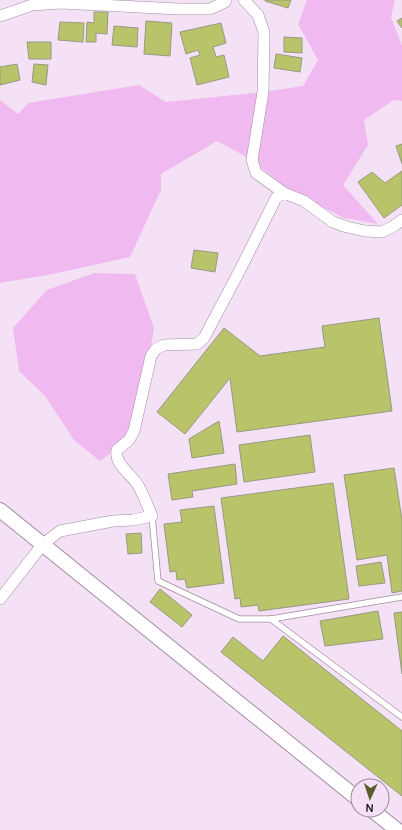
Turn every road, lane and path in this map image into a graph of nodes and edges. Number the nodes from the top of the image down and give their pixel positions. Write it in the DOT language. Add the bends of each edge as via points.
graph roads {
  1 [pos="226,0"];
  2 [pos="244,0"];
  3 [pos="0,16"];
  4 [pos="284,193"];
  5 [pos="402,220"];
  6 [pos="0,510"];
  7 [pos="152,516"];
  8 [pos="43,544"];
  9 [pos="402,598"];
  10 [pos="0,599"];
  11 [pos="271,619"];
  12 [pos="402,717"];
  13 [pos="350,793"];
  14 [pos="382,818"];
  15 [pos="397,830"];
  1 -- 3 [label="street" via="210,9 61,3 32,5"];
  2 -- 4 [label="street" via="258,15 264,32 263,92 252,160 256,173"];
  4 -- 5 [label="street" via="304,201 333,222 347,227 382,232"];
  4 -- 7 [label="street" via="276,198 204,338 197,344 164,345 156,349 151,356 134,431 116,454 118,461 139,486"];
  6 -- 8 [label="street"];
  7 -- 8 [label="street" via="60,531"];
  7 -- 11 [label="lane" via="158,581 239,619"];
  8 -- 10 [label="street"];
  8 -- 13 [label="street"];
  9 -- 11 [label="lane"];
  11 -- 12 [label="lane"];
  14 -- 15 [label="street"];
}
